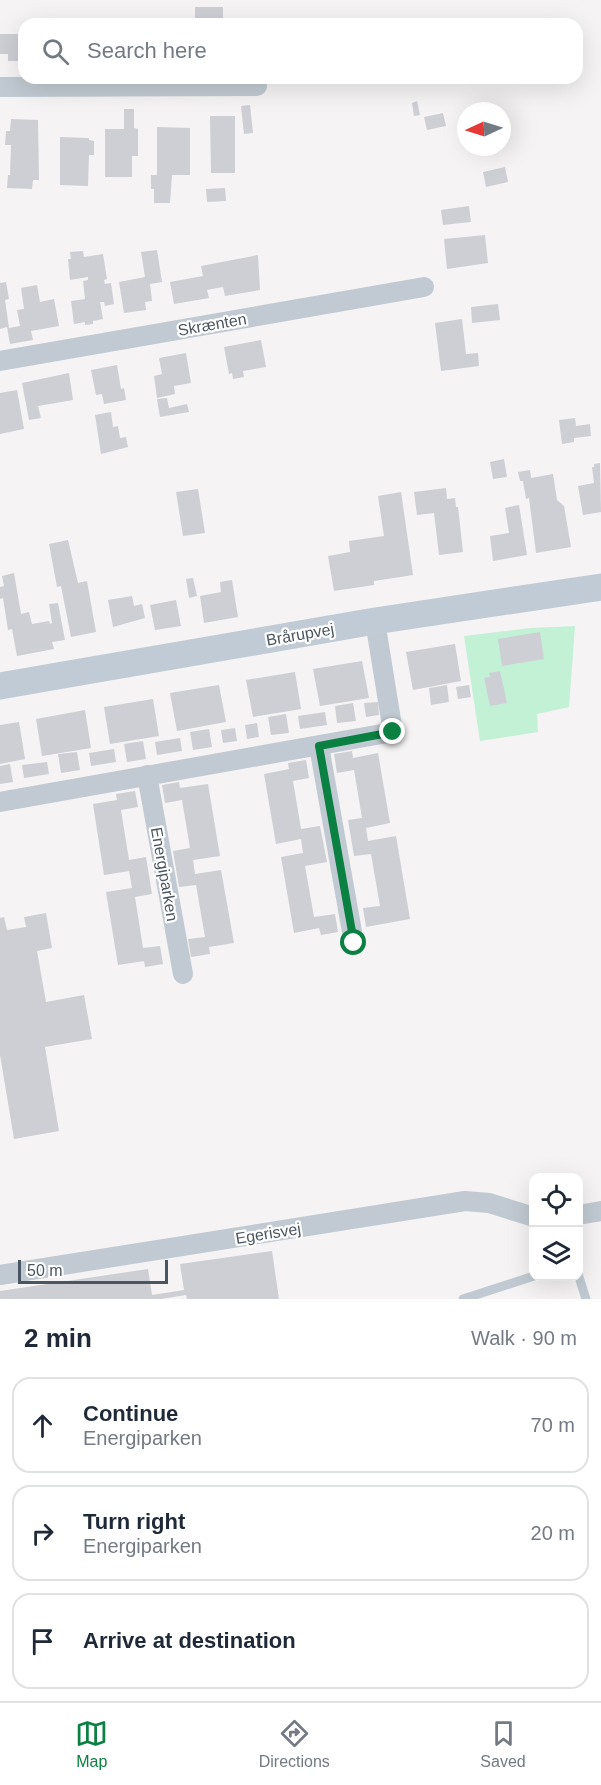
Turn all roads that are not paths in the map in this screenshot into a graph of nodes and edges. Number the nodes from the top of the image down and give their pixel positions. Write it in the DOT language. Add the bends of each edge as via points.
graph roads {
  1 [pos="0,87"];
  2 [pos="257,87"];
  3 [pos="424,287"];
  4 [pos="0,361"];
  5 [pos="601,587"];
  6 [pos="375,621"];
  7 [pos="0,686"];
  8 [pos="319,746"];
  9 [pos="147,775"];
  10 [pos="0,802"];
  11 [pos="354,943"];
  12 [pos="183,974"];
  13 [pos="601,1211"];
  14 [pos="583,1214"];
  15 [pos="529,1215"];
  16 [pos="0,1275"];
  17 [pos="529,1278"];
  18 [pos="581,1281"];
  19 [pos="463,1299"];
  20 [pos="586,1299"];
  1 -- 2 [label="street"];
  3 -- 4 [label="street, Skrænten"];
  5 -- 6 [label="street, Brårupvej"];
  6 -- 7 [label="street, Brårupvej"];
  6 -- 8 [label="street" via="393,732"];
  8 -- 9 [label="street"];
  8 -- 11 [label="street"];
  9 -- 10 [label="street"];
  9 -- 12 [label="street, Energiparken"];
  13 -- 14 [label="street"];
  15 -- 16 [label="street, Egerisvej" via="489,1203 465,1201"];
  17 -- 19 [label="lane"];
  18 -- 20 [label="lane"];
}
